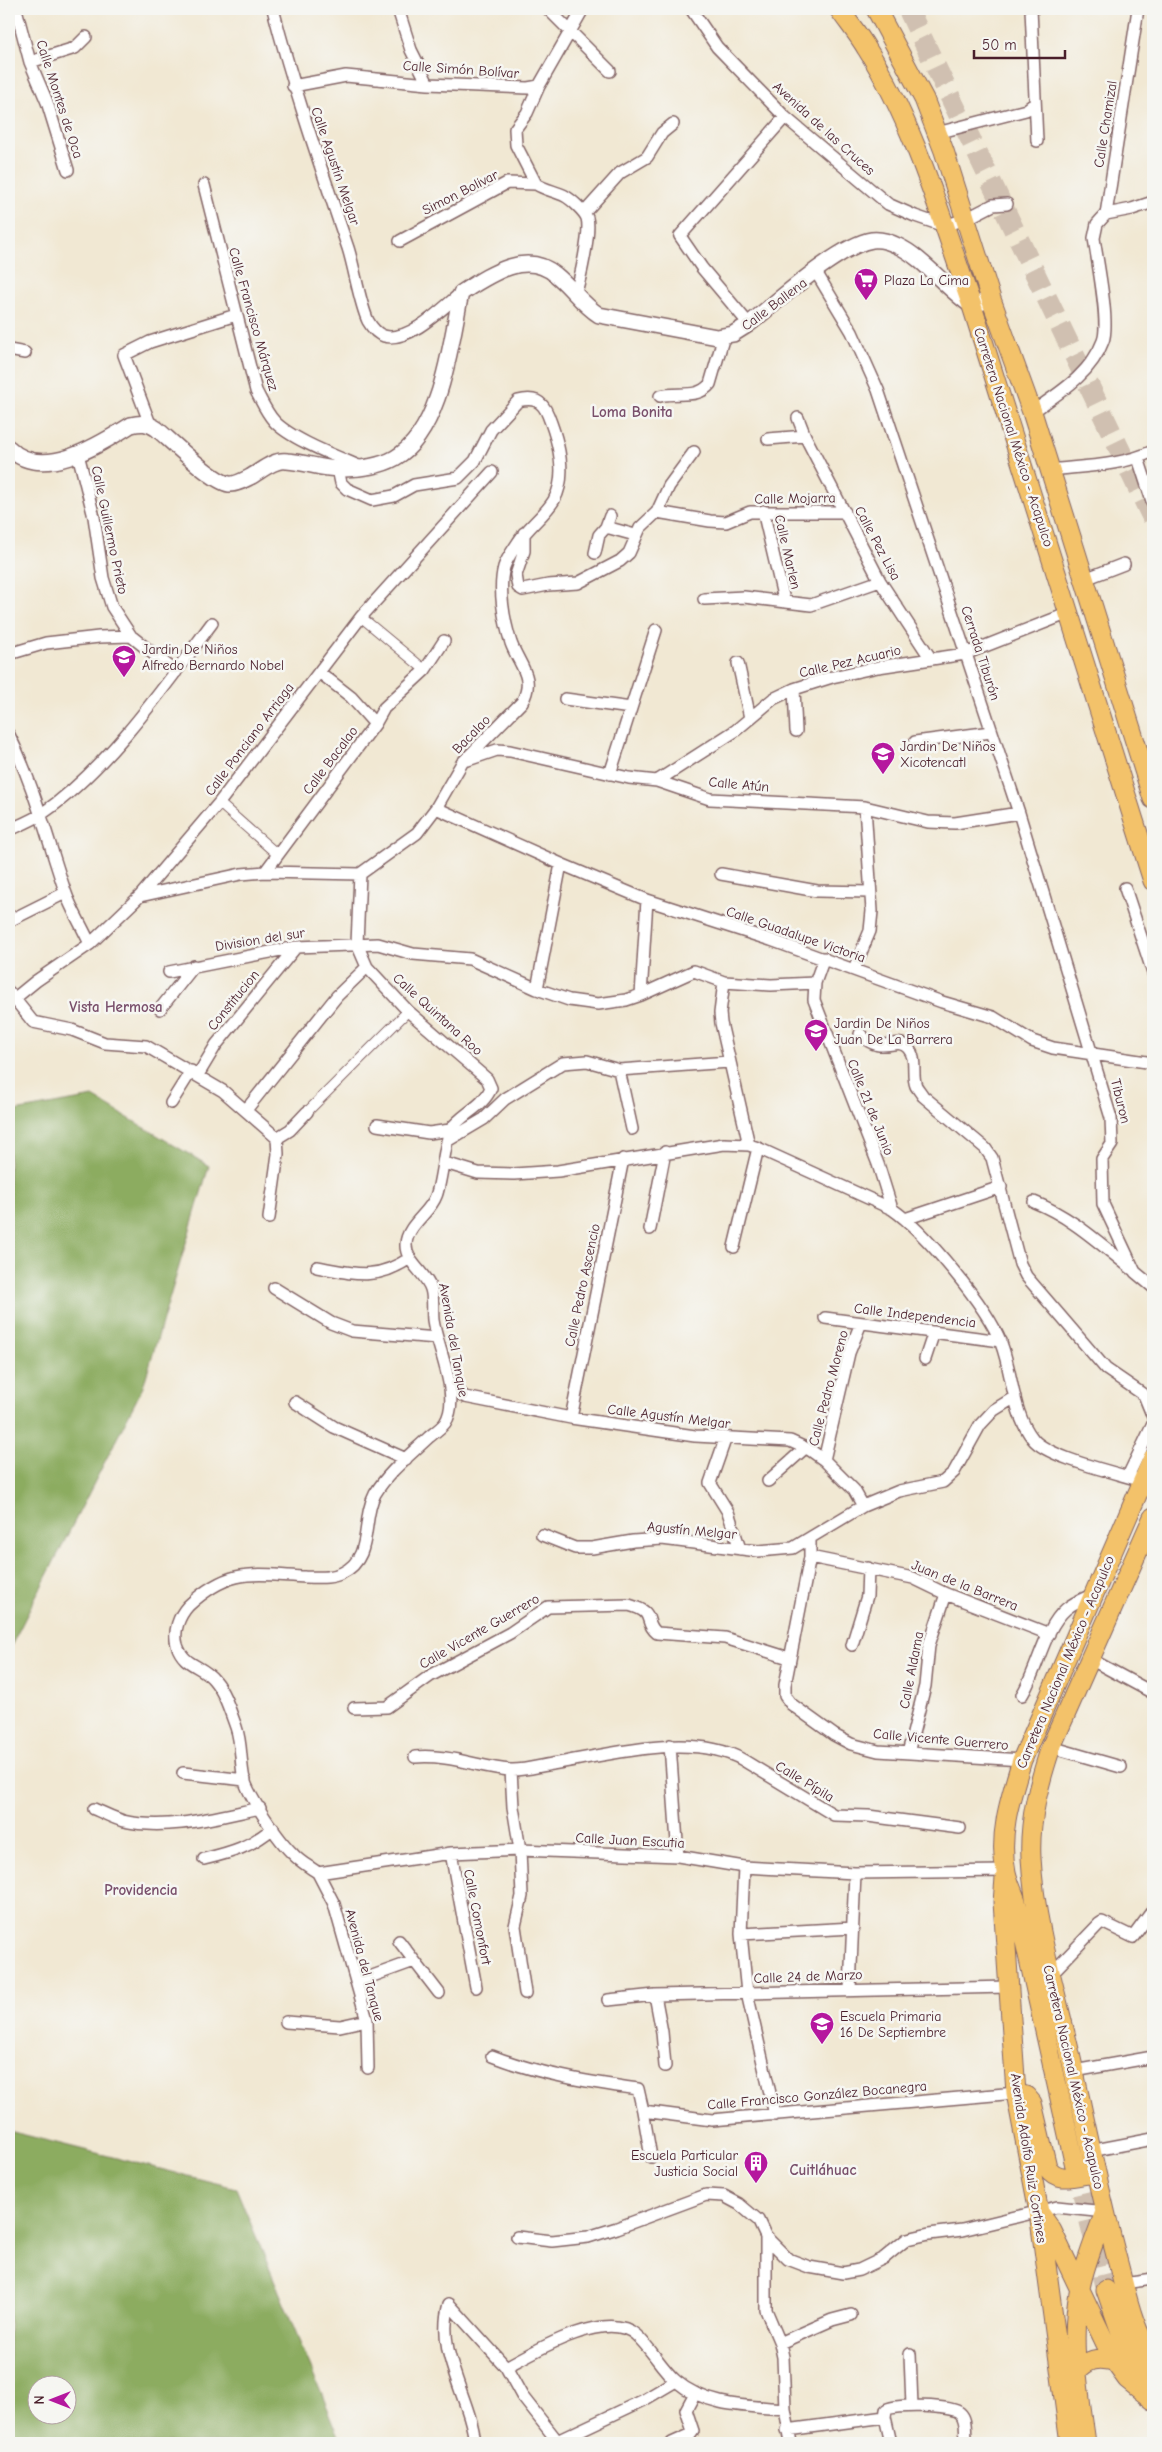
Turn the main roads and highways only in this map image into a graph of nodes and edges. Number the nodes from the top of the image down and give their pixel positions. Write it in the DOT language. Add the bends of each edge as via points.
graph roads {
  1 [pos="839,9"];
  2 [pos="878,11"];
  3 [pos="856,33"];
  4 [pos="1153,799"];
  5 [pos="1153,881"];
  6 [pos="1153,1458"];
  7 [pos="1153,1517"];
  8 [pos="1006,1872"];
  9 [pos="1016,2093"];
  10 [pos="1075,2166"];
  11 [pos="1095,2172"];
  12 [pos="1039,2212"];
  13 [pos="1105,2212"];
  14 [pos="1079,2289"];
  15 [pos="1106,2290"];
  16 [pos="1153,2354"];
  17 [pos="1114,2360"];
  18 [pos="1076,2372"];
  19 [pos="1153,2381"];
  20 [pos="1153,2400"];
  21 [pos="1070,2443"];
  22 [pos="1086,2443"];
  1 -- 3 [label="main road, Carretera Nacional México - Acapulco"];
  2 -- 3 [label="main road"];
  2 -- 4 [label="main road, Carretera Nacional México - Acapulco" via="921,92 937,133 1032,412"];
  3 -- 5 [label="main road, Carretera Nacional México - Acapulco" via="893,98 944,226"];
  6 -- 8 [label="main road, Carretera Nacional México - Acapulco" via="1135,1479 1095,1593 1022,1760 1008,1805"];
  7 -- 11 [label="main road, Carretera Nacional México - Acapulco" via="1051,1747 1040,1779 1031,1826 1033,1888"];
  8 -- 9 [label="main road, Avenida Adolfo Ruiz Cortines" via="1003,1902"];
  8 -- 10 [label="main road, Carretera Nacional México - Acapulco" via="1016,1901"];
  9 -- 11 [label="main road" via="1032,2102 1047,2167 1052,2174 1060,2178"];
  9 -- 12 [label="main road, Avenida Adolfo Ruiz Cortines"];
  11 -- 13 [label="main road, Carretera Nacional México - Acapulco"];
  12 -- 14 [label="main road" via="1052,2231"];
  12 -- 21 [label="main road, Avenida Adolfo Ruiz Cortines"];
  13 -- 14 [label="main road"];
  13 -- 16 [label="main road, Carretera Nacional México - Acapulco" via="1138,2330"];
  14 -- 17 [label="main road"];
  14 -- 18 [label="main road"];
  15 -- 19 [label="main road" via="1130,2354 1141,2371"];
  17 -- 18 [label="main road" via="1100,2358 1085,2362"];
  17 -- 20 [label="main road" via="1127,2379"];
  18 -- 22 [label="main road"];
}
